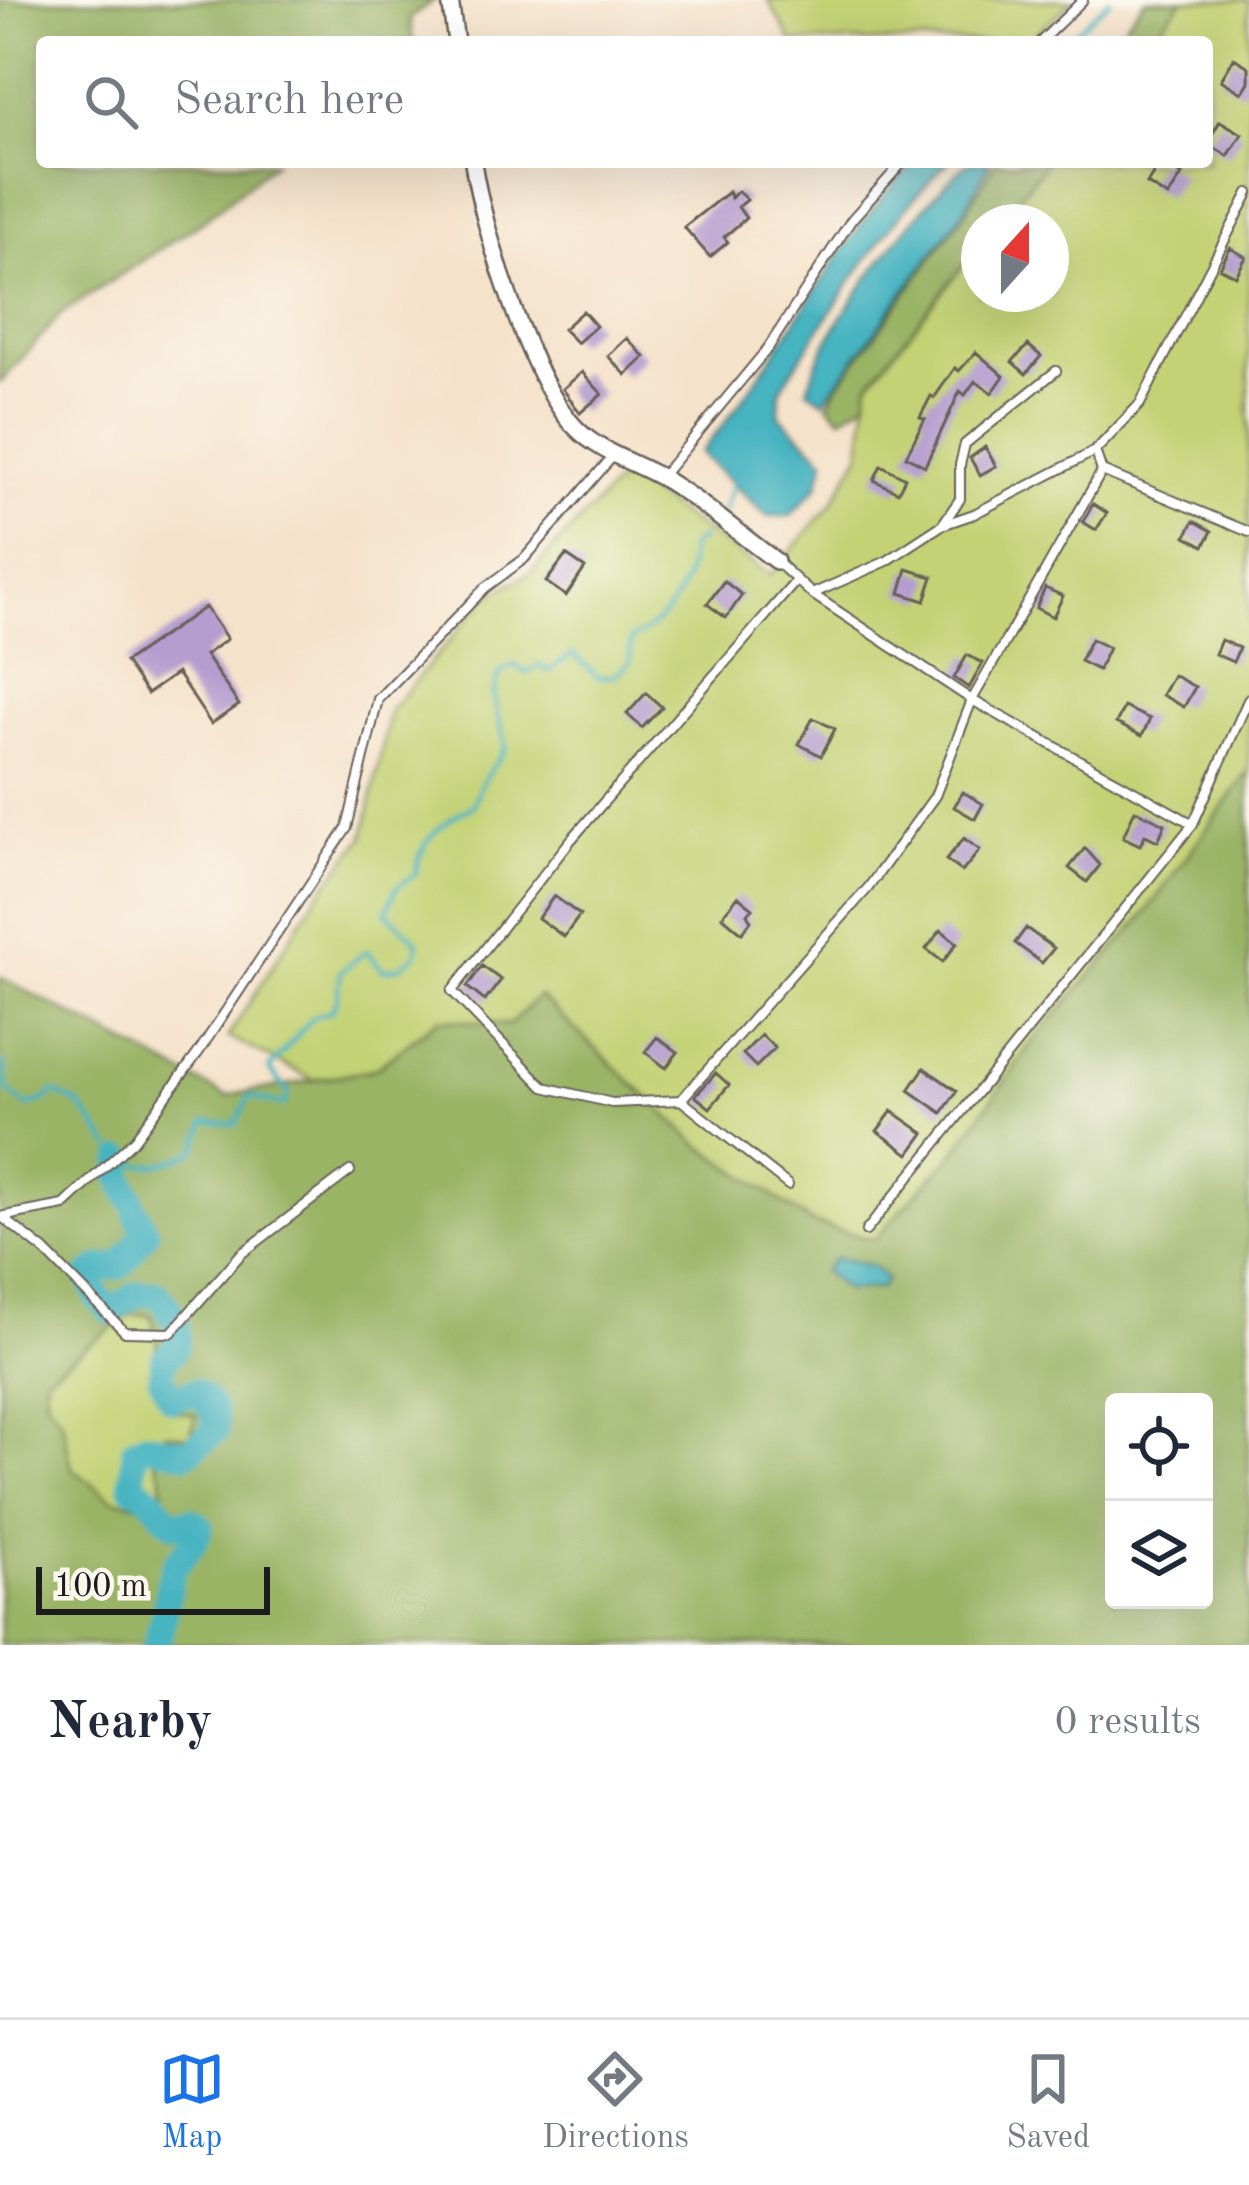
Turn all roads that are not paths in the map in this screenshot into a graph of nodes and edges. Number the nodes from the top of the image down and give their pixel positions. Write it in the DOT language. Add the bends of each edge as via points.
graph roads {
  1 [pos="450,0"];
  2 [pos="1083,0"];
  3 [pos="455,36"];
  4 [pos="1046,36"];
  5 [pos="475,168"];
  6 [pos="898,168"];
  7 [pos="1249,193"];
  8 [pos="1056,371"];
  9 [pos="1095,451"];
  10 [pos="614,454"];
  11 [pos="1102,471"];
  12 [pos="662,477"];
  13 [pos="942,525"];
  14 [pos="1249,532"];
  15 [pos="776,561"];
  16 [pos="796,581"];
  17 [pos="812,594"];
  18 [pos="1249,698"];
  19 [pos="973,700"];
  20 [pos="1193,824"];
  21 [pos="681,1100"];
  22 [pos="350,1172"];
  23 [pos="788,1185"];
  24 [pos="1,1217"];
  25 [pos="866,1232"];
  1 -- 3 [label="street"];
  2 -- 4 [label="lane"];
  5 -- 10 [label="street" via="545,384 576,429"];
  6 -- 12 [label="lane"];
  7 -- 9 [label="lane" via="1141,404"];
  8 -- 13 [label="lane" via="965,444 960,499"];
  9 -- 11 [label="lane"];
  9 -- 13 [label="lane"];
  10 -- 12 [label="street"];
  10 -- 24 [label="lane" via="524,559 485,588 378,699 346,828 134,1140 64,1205"];
  11 -- 14 [label="lane"];
  11 -- 19 [label="lane"];
  12 -- 15 [label="street"];
  13 -- 17 [label="lane" via="887,562"];
  15 -- 16 [label="lane"];
  16 -- 17 [label="lane"];
  16 -- 21 [label="lane" via="570,841 452,991 544,1087 612,1103"];
  17 -- 19 [label="lane"];
  18 -- 20 [label="lane"];
  19 -- 20 [label="lane"];
  19 -- 21 [label="lane" via="935,796 868,888"];
  20 -- 25 [label="lane"];
  21 -- 23 [label="lane"];
  22 -- 24 [label="lane" via="241,1254 171,1333 125,1332"];
}
